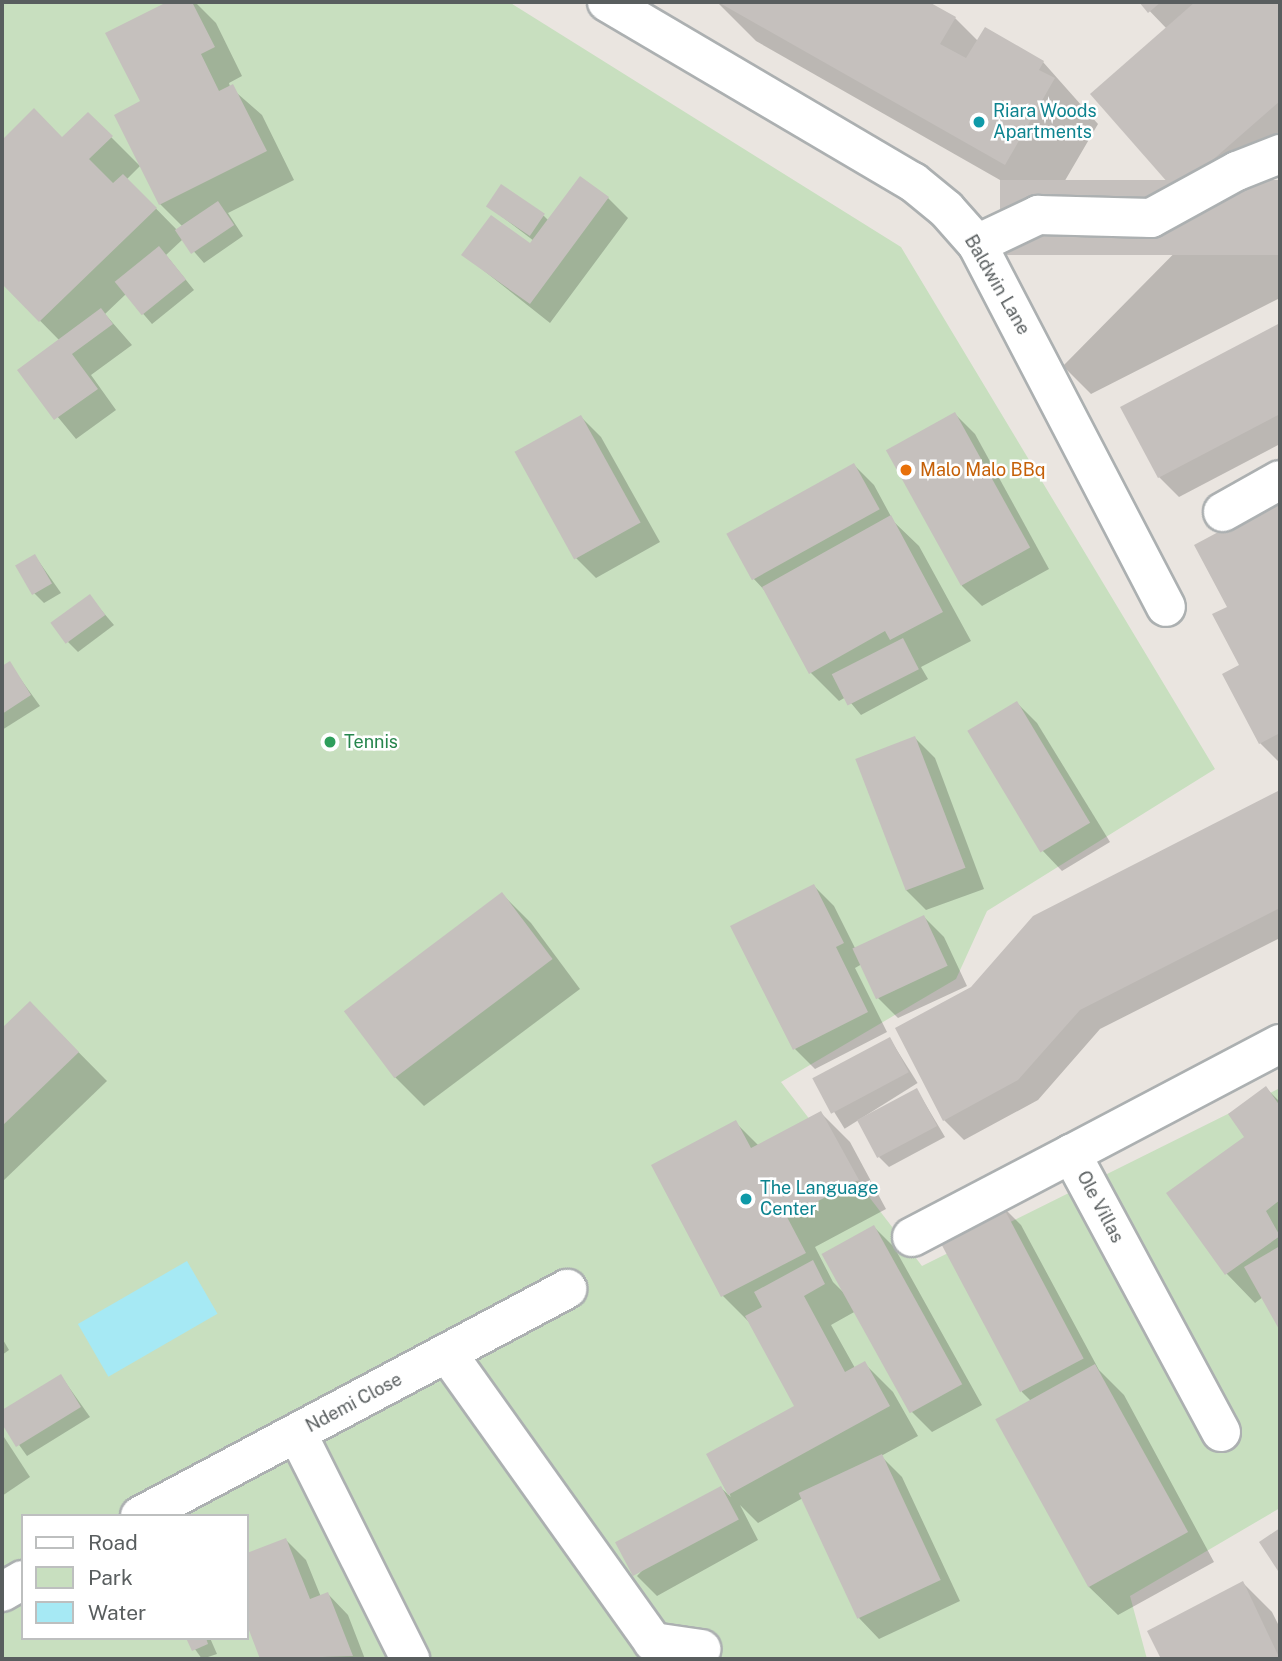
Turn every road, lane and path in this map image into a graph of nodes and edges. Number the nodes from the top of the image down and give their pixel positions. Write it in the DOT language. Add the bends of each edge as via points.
graph roads {
  1 [pos="607,2"];
  2 [pos="1280,155"];
  3 [pos="977,244"];
  4 [pos="1280,480"];
  5 [pos="1223,512"];
  6 [pos="1166,607"];
  7 [pos="1280,1044"];
  8 [pos="1071,1154"];
  9 [pos="912,1237"];
  10 [pos="567,1289"];
  11 [pos="447,1353"];
  12 [pos="1221,1432"];
  13 [pos="296,1433"];
  14 [pos="145,1514"];
  15 [pos="21,1581"];
  16 [pos="2,1592"];
  17 [pos="391,1621"];
  18 [pos="701,1649"];
  19 [pos="387,1659"];
  20 [pos="410,1659"];
  1 -- 3 [label="street, Baldwin Lane" via="913,182 946,209"];
  2 -- 3 [label="street" via="1237,172 1151,218 1038,215"];
  3 -- 6 [label="street, Baldwin Lane"];
  4 -- 5 [label="street"];
  7 -- 8 [label="street, Ole Villas"];
  8 -- 9 [label="street"];
  8 -- 12 [label="street, Ole Villas"];
  10 -- 11 [label="street, Ndemi Close"];
  11 -- 13 [label="street, Ndemi Close"];
  11 -- 18 [label="street" via="653,1642"];
  13 -- 14 [label="street, Ndemi Close"];
  13 -- 17 [label="street"];
  15 -- 16 [label="street"];
  17 -- 19 [label="street"];
  17 -- 20 [label="street"];
}
